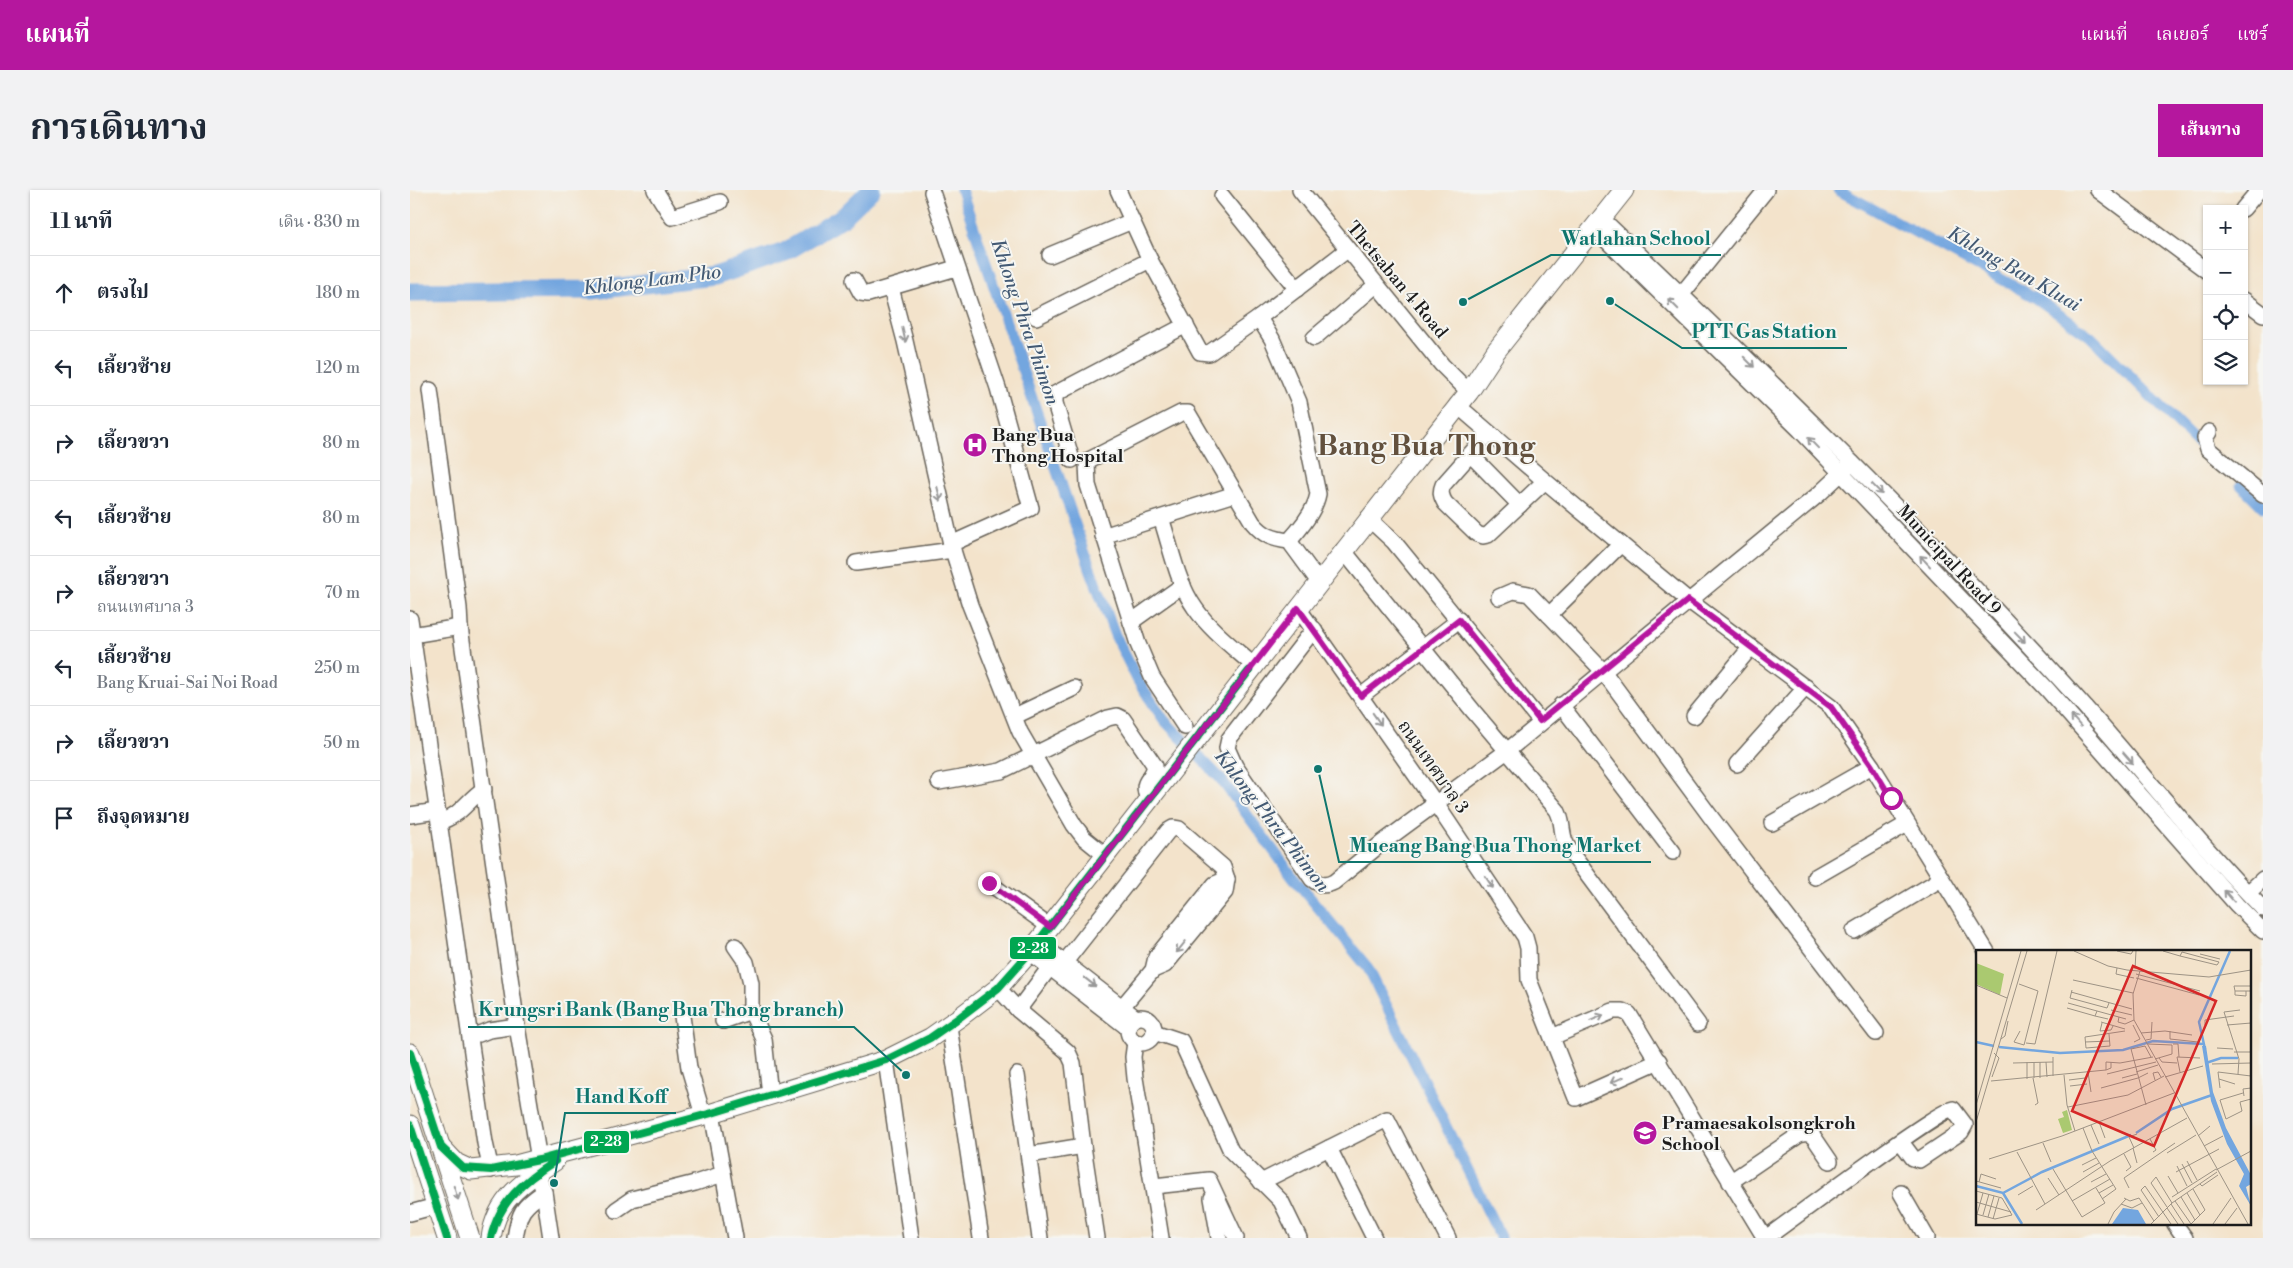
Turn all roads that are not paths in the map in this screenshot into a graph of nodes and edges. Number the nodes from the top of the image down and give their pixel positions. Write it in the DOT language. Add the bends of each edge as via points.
graph roads {
  1 [pos="655,190"];
  2 [pos="1118,190"];
  3 [pos="1300,190"];
  4 [pos="1624,190"];
  5 [pos="1766,190"];
  6 [pos="2098,190"];
  7 [pos="2259,190"];
  8 [pos="932,192"];
  9 [pos="1222,196"];
  10 [pos="720,202"];
  11 [pos="2246,205"];
  12 [pos="1132,221"];
  13 [pos="1598,223"];
  14 [pos="1347,250"];
  15 [pos="1050,255"];
  16 [pos="1150,260"];
  17 [pos="2203,262"];
  18 [pos="956,268"];
  19 [pos="854,280"];
  20 [pos="1376,284"];
  21 [pos="891,288"];
  22 [pos="1297,289"];
  23 [pos="1681,295"];
  24 [pos="2248,303"];
  25 [pos="2263,314"];
  26 [pos="1036,317"];
  27 [pos="1259,318"];
  28 [pos="1186,325"];
  29 [pos="1314,338"];
  30 [pos="430,390"];
  31 [pos="1463,398"];
  32 [pos="2209,432"];
  33 [pos="1489,433"];
  34 [pos="1471,455"];
  35 [pos="1072,460"];
  36 [pos="1847,469"];
  37 [pos="1545,481"];
  38 [pos="1235,494"];
  39 [pos="2263,495"];
  40 [pos="1520,505"];
  41 [pos="1161,518"];
  42 [pos="1368,518"];
  43 [pos="1104,536"];
  44 [pos="1289,541"];
  45 [pos="1621,544"];
  46 [pos="952,547"];
  47 [pos="1344,550"];
  48 [pos="856,563"];
  49 [pos="1319,582"];
  50 [pos="1183,585"];
  51 [pos="1499,597"];
  52 [pos="1688,600"];
  53 [pos="1298,608"];
  54 [pos="1549,615"];
  55 [pos="410,619"];
  56 [pos="1459,620"];
  57 [pos="1131,622"];
  58 [pos="460,627"];
  59 [pos="1314,629"];
  60 [pos="412,635"];
  61 [pos="1423,647"];
  62 [pos="1751,647"];
  63 [pos="1253,665"];
  64 [pos="1603,670"];
  65 [pos="1806,687"];
  66 [pos="1074,688"];
  67 [pos="1361,696"];
  68 [pos="1560,705"];
  69 [pos="1015,716"];
  70 [pos="1694,716"];
  71 [pos="1540,721"];
  72 [pos="1185,727"];
  73 [pos="1507,751"];
  74 [pos="1034,756"];
  75 [pos="1737,764"];
  76 [pos="1872,766"];
  77 [pos="939,782"];
  78 [pos="484,789"];
  79 [pos="1148,800"];
  80 [pos="1436,804"];
  81 [pos="410,815"];
  82 [pos="438,816"];
  83 [pos="1772,823"];
  84 [pos="1906,824"];
  85 [pos="1673,852"];
  86 [pos="1106,855"];
  87 [pos="1815,877"];
  88 [pos="1941,879"];
  89 [pos="2263,879"];
  90 [pos="989,883"];
  91 [pos="2248,893"];
  92 [pos="2263,909"];
  93 [pos="1050,927"];
  94 [pos="1854,931"];
  95 [pos="2263,931"];
  96 [pos="735,946"];
  97 [pos="1034,947"];
  98 [pos="1986,950"];
  99 [pos="1057,965"];
  100 [pos="998,988"];
  101 [pos="1122,1007"];
  102 [pos="1018,1010"];
  103 [pos="751,1011"];
  104 [pos="682,1016"];
  105 [pos="723,1020"];
  106 [pos="1132,1023"];
  107 [pos="1698,1024"];
  108 [pos="516,1026"];
  109 [pos="949,1026"];
  110 [pos="1154,1032"];
  111 [pos="1876,1033"];
  112 [pos="480,1034"];
  113 [pos="1552,1037"];
  114 [pos="1135,1042"];
  115 [pos="410,1053"];
  116 [pos="886,1060"];
  117 [pos="1659,1061"];
  118 [pos="1016,1075"];
  119 [pos="770,1095"];
  120 [pos="708,1114"];
  121 [pos="410,1125"];
  122 [pos="1901,1142"];
  123 [pos="1084,1146"];
  124 [pos="441,1147"];
  125 [pos="1330,1148"];
  126 [pos="1029,1155"];
  127 [pos="1830,1161"];
  128 [pos="538,1166"];
  129 [pos="491,1170"];
  130 [pos="723,1174"];
  131 [pos="1209,1180"];
  132 [pos="1261,1182"];
  133 [pos="1730,1182"];
  134 [pos="1154,1186"];
  135 [pos="544,1192"];
  136 [pos="1901,1193"];
  137 [pos="436,1206"];
  138 [pos="616,1210"];
  139 [pos="410,1213"];
  140 [pos="2176,1226"];
  141 [pos="447,1238"];
  142 [pos="470,1238"];
  143 [pos="490,1238"];
  144 [pos="515,1238"];
  145 [pos="551,1238"];
  146 [pos="735,1238"];
  147 [pos="911,1238"];
  148 [pos="982,1238"];
  149 [pos="1040,1238"];
  150 [pos="1097,1238"];
  151 [pos="1161,1238"];
  152 [pos="1219,1238"];
  153 [pos="1236,1238"];
  154 [pos="1299,1238"];
  155 [pos="1374,1238"];
  156 [pos="1448,1238"];
  157 [pos="1766,1238"];
  158 [pos="1927,1238"];
  159 [pos="2185,1238"];
  1 -- 10 [label="street" via="672,217"];
  2 -- 12 [label="street"];
  3 -- 14 [label="street, Thetsaban 4 Road"];
  4 -- 13 [label="main road"];
  5 -- 23 [label="street"];
  6 -- 17 [label="street"];
  7 -- 11 [label="street"];
  8 -- 18 [label="street"];
  9 -- 22 [label="street"];
  12 -- 15 [label="street"];
  12 -- 16 [label="street"];
  13 -- 23 [label="street, Municipal Road 9"];
  13 -- 31 [label="main road" via="1496,351"];
  36 -- 13 [label="street, Municipal Road 9, one-way" via="1774,403"];
  14 -- 20 [label="street, Thetsaban 4 Road"];
  14 -- 22 [label="street"];
  16 -- 26 [label="street"];
  16 -- 28 [label="street"];
  18 -- 21 [label="street"];
  18 -- 46 [label="street" via="998,388 1031,508"];
  19 -- 21 [label="street" via="863,294"];
  20 -- 29 [label="street"];
  20 -- 31 [label="street, Thetsaban 4 Road" via="1442,365"];
  21 -- 46 [label="street, one-way"];
  22 -- 27 [label="street"];
  23 -- 36 [label="street, Municipal Road 9, one-way"];
  24 -- 25 [label="street"];
  27 -- 28 [label="street" via="1207,354 1200,352"];
  27 -- 44 [label="street" via="1272,339 1299,402 1318,494 1300,528"];
  28 -- 35 [label="street" via="1055,394"];
  30 -- 58 [label="street"];
  31 -- 33 [label="street, Thetsaban 4 Road"];
  31 -- 42 [label="main road"];
  32 -- 39 [label="street" via="2205,438 2208,450"];
  33 -- 34 [label="street"];
  33 -- 37 [label="street, Thetsaban 4 Road"];
  34 -- 40 [label="street"];
  34 -- 40 [label="street" via="1444,484 1441,496 1445,503 1483,536"];
  36 -- 52 [label="street"];
  36 -- 91 [label="street, Municipal Road 9, one-way" via="2057,675"];
  95 -- 36 [label="street, Municipal Road 9, one-way"];
  37 -- 40 [label="street"];
  37 -- 45 [label="street, Thetsaban 4 Road"];
  38 -- 41 [label="street"];
  38 -- 43 [label="street" via="1191,415 1181,413 1087,463 1088,485"];
  38 -- 44 [label="street" via="1261,533"];
  41 -- 43 [label="street"];
  41 -- 50 [label="street"];
  42 -- 47 [label="main road"];
  42 -- 56 [label="street" via="1394,542"];
  43 -- 57 [label="street"];
  44 -- 49 [label="street"];
  45 -- 52 [label="street, Thetsaban 4 Road"];
  45 -- 54 [label="street"];
  46 -- 48 [label="street"];
  46 -- 69 [label="street" via="970,605"];
  47 -- 49 [label="main road"];
  47 -- 61 [label="street"];
  49 -- 53 [label="main road"];
  50 -- 57 [label="street"];
  50 -- 63 [label="street" via="1204,619"];
  51 -- 54 [label="street" via="1513,590 1529,594"];
  52 -- 62 [label="street, Thetsaban 4 Road"];
  52 -- 64 [label="street"];
  53 -- 59 [label="street, ถนนเทศบาล 3"];
  53 -- 63 [label="main road"];
  54 -- 64 [label="street"];
  55 -- 60 [label="street"];
  56 -- 61 [label="street"];
  56 -- 71 [label="street"];
  57 -- 72 [label="street" via="1152,677"];
  58 -- 60 [label="street"];
  58 -- 78 [label="street"];
  59 -- 67 [label="street, ถนนเทศบาล 3"];
  59 -- 80 [label="street" via="1229,739 1227,748 1235,766 1312,879 1326,886 1334,882"];
  60 -- 82 [label="street"];
  61 -- 67 [label="street"];
  61 -- 73 [label="street"];
  62 -- 65 [label="street, Thetsaban 4 Road"];
  62 -- 70 [label="street"];
  63 -- 79 [label="main road"];
  64 -- 68 [label="street"];
  64 -- 111 [label="street"];
  65 -- 75 [label="street"];
  65 -- 76 [label="street, Thetsaban 4 Road" via="1831,707"];
  66 -- 69 [label="street"];
  67 -- 80 [label="street, ถนนเทศบาล 3, one-way"];
  68 -- 71 [label="street"];
  68 -- 85 [label="street"];
  69 -- 74 [label="street"];
  71 -- 73 [label="street"];
  73 -- 80 [label="street"];
  73 -- 107 [label="street" via="1557,810 1563,825 1562,834 1574,857"];
  74 -- 77 [label="street" via="1001,771"];
  74 -- 79 [label="street" via="1117,716 1155,766 1145,782"];
  74 -- 86 [label="street" via="1074,825 1084,838"];
  76 -- 83 [label="street"];
  76 -- 84 [label="street, Thetsaban 4 Road"];
  78 -- 82 [label="street" via="471,798 458,814"];
  78 -- 108 [label="street"];
  79 -- 86 [label="main road"];
  80 -- 113 [label="street, ถนนเทศบาล 3, one-way" via="1525,937 1529,980"];
  81 -- 82 [label="street"];
  82 -- 129 [label="street"];
  84 -- 87 [label="street"];
  84 -- 88 [label="street, Thetsaban 4 Road"];
  86 -- 93 [label="main road"];
  88 -- 94 [label="street"];
  88 -- 98 [label="street, Thetsaban 4 Road"];
  89 -- 91 [label="street"];
  90 -- 93 [label="street"];
  91 -- 92 [label="street, Municipal Road 9"];
  93 -- 97 [label="main road"];
  96 -- 103 [label="street" via="746,962 751,983"];
  97 -- 99 [label="street"];
  97 -- 100 [label="main road"];
  99 -- 101 [label="street, one-way"];
  99 -- 101 [label="street" via="1168,831 1179,829 1220,863 1227,879 1215,884 1193,922 1156,957 1152,970"];
  99 -- 102 [label="street"];
  99 -- 106 [label="street"];
  100 -- 102 [label="street"];
  100 -- 109 [label="main road"];
  101 -- 106 [label="street"];
  102 -- 123 [label="street" via="1068,1052 1073,1062"];
  103 -- 105 [label="street"];
  103 -- 119 [label="street" via="764,1039"];
  104 -- 120 [label="street" via="689,1068"];
  106 -- 110 [label="street" via="1143,1018 1150,1021"];
  106 -- 114 [label="street" via="1130,1036"];
  108 -- 112 [label="street"];
  108 -- 128 [label="street"];
  109 -- 116 [label="main road"];
  109 -- 148 [label="street"];
  110 -- 114 [label="street" via="1147,1042"];
  110 -- 132 [label="street" via="1181,1041 1231,1151"];
  113 -- 117 [label="street, one-way" via="1614,1011 1622,1011 1629,1014"];
  117 -- 113 [label="street, ถนนเทศบาล 3, one-way" via="1576,1098"];
  114 -- 134 [label="street" via="1135,1078"];
  115 -- 124 [label="main road"];
  116 -- 119 [label="main road"];
  116 -- 147 [label="street"];
  117 -- 133 [label="street"];
  118 -- 126 [label="street"];
  119 -- 120 [label="main road"];
  120 -- 128 [label="main road" via="571,1151"];
  120 -- 130 [label="street"];
  121 -- 137 [label="main road"];
  122 -- 157 [label="street"];
  123 -- 126 [label="street"];
  123 -- 150 [label="street"];
  124 -- 129 [label="main road" via="463,1168"];
  124 -- 142 [label="main road, one-way"];
  125 -- 132 [label="street"];
  125 -- 155 [label="street"];
  125 -- 156 [label="street" via="1387,1119"];
  126 -- 149 [label="street"];
  127 -- 133 [label="street" via="1812,1136 1806,1133"];
  128 -- 129 [label="main road"];
  128 -- 135 [label="street"];
  128 -- 143 [label="main road" via="505,1200"];
  130 -- 138 [label="street" via="632,1199"];
  130 -- 146 [label="street"];
  131 -- 134 [label="street"];
  131 -- 152 [label="street"];
  131 -- 153 [label="street"];
  132 -- 154 [label="street" via="1281,1201"];
  133 -- 157 [label="street"];
  134 -- 151 [label="street"];
  135 -- 144 [label="street" via="523,1208"];
  135 -- 145 [label="street"];
  136 -- 158 [label="street"];
  137 -- 139 [label="street"];
  137 -- 141 [label="main road"];
  140 -- 159 [label="street"];
}
